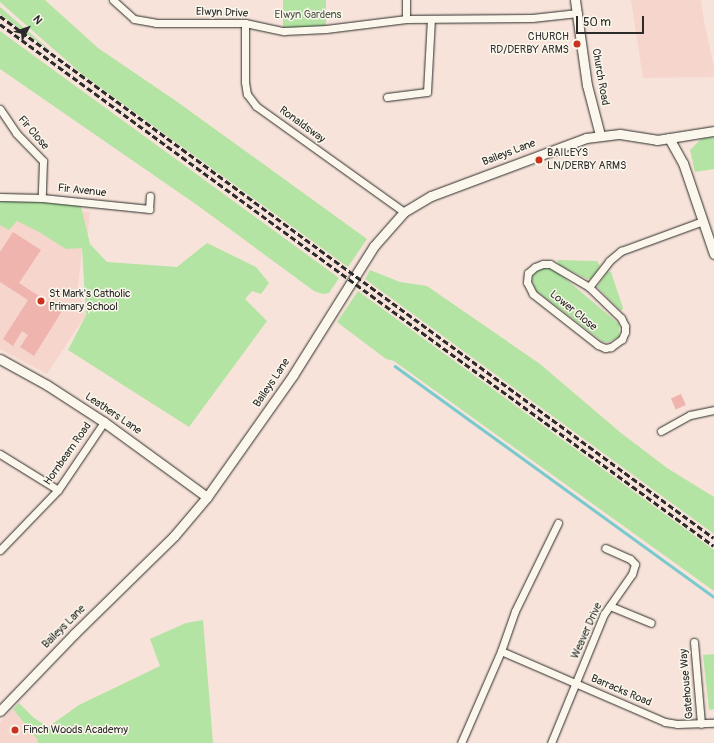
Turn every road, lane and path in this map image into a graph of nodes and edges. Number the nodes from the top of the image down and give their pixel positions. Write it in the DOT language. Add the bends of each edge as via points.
graph roads {
  1 [pos="112,0"];
  2 [pos="406,0"];
  3 [pos="575,0"];
  4 [pos="578,13"];
  5 [pos="406,19"];
  6 [pos="431,19"];
  7 [pos="245,23"];
  8 [pos="387,97"];
  9 [pos="0,109"];
  10 [pos="714,131"];
  11 [pos="600,135"];
  12 [pos="669,138"];
  13 [pos="150,196"];
  14 [pos="0,197"];
  15 [pos="42,198"];
  16 [pos="404,212"];
  17 [pos="703,221"];
  18 [pos="714,254"];
  19 [pos="589,287"];
  20 [pos="0,360"];
  21 [pos="714,410"];
  22 [pos="104,422"];
  23 [pos="661,431"];
  24 [pos="0,454"];
  25 [pos="58,490"];
  26 [pos="207,497"];
  27 [pos="558,523"];
  28 [pos="605,548"];
  29 [pos="0,550"];
  30 [pos="610,606"];
  31 [pos="651,623"];
  32 [pos="694,642"];
  33 [pos="501,651"];
  34 [pos="576,683"];
  35 [pos="0,711"];
  36 [pos="701,724"];
  37 [pos="714,724"];
  38 [pos="461,743"];
  39 [pos="551,743"];
  1 -- 7 [label="street, Elwyn Drive" via="134,20 156,23"];
  2 -- 5 [label="street"];
  3 -- 4 [label="street, Church Road"];
  4 -- 6 [label="street, Elwyn Drive" via="532,18"];
  4 -- 11 [label="street, Church Road" via="587,85"];
  5 -- 6 [label="street, Elwyn Drive"];
  5 -- 7 [label="street, Elwyn Drive" via="326,29 284,31"];
  6 -- 8 [label="street" via="427,92"];
  7 -- 16 [label="street, Ronaldsway" via="245,82 248,94 256,106"];
  9 -- 15 [label="street, Fir Close" via="16,133 43,161"];
  10 -- 12 [label="street, Baileys Lane"];
  11 -- 12 [label="street, Baileys Lane" via="620,134 651,140"];
  11 -- 16 [label="street, Baileys Lane" via="565,144 450,188 430,196"];
  12 -- 17 [label="street" via="683,163"];
  13 -- 15 [label="street, Fir Avenue" via="149,209"];
  14 -- 15 [label="street, Fir Avenue"];
  16 -- 26 [label="street, Baileys Lane" via="374,246 293,375"];
  17 -- 18 [label="street"];
  17 -- 19 [label="street" via="621,251 609,261"];
  19 -- 19 [label="street, Lower Close" via="550,264 535,267 528,273 527,282 533,294 598,345 611,347 622,339 625,326 621,318"];
  20 -- 22 [label="street, Leathers Lane" via="47,385"];
  21 -- 23 [label="street" via="690,415"];
  22 -- 25 [label="street, Hornbeam Road"];
  22 -- 26 [label="street, Leathers Lane"];
  24 -- 25 [label="street"];
  25 -- 29 [label="street, Hornbeam Road"];
  26 -- 35 [label="street, Baileys Lane" via="174,536"];
  27 -- 33 [label="street" via="515,610"];
  28 -- 30 [label="street, Weaver Drive" via="630,559 635,564 632,574"];
  30 -- 31 [label="street"];
  30 -- 34 [label="street, Weaver Drive" via="604,614"];
  32 -- 36 [label="street, Gatehouse Way"];
  33 -- 34 [label="street, Barracks Road"];
  33 -- 38 [label="street"];
  34 -- 36 [label="street, Barracks Road" via="664,722"];
  34 -- 39 [label="street, Weaver Drive"];
  36 -- 37 [label="street, Barracks Road"];
}
